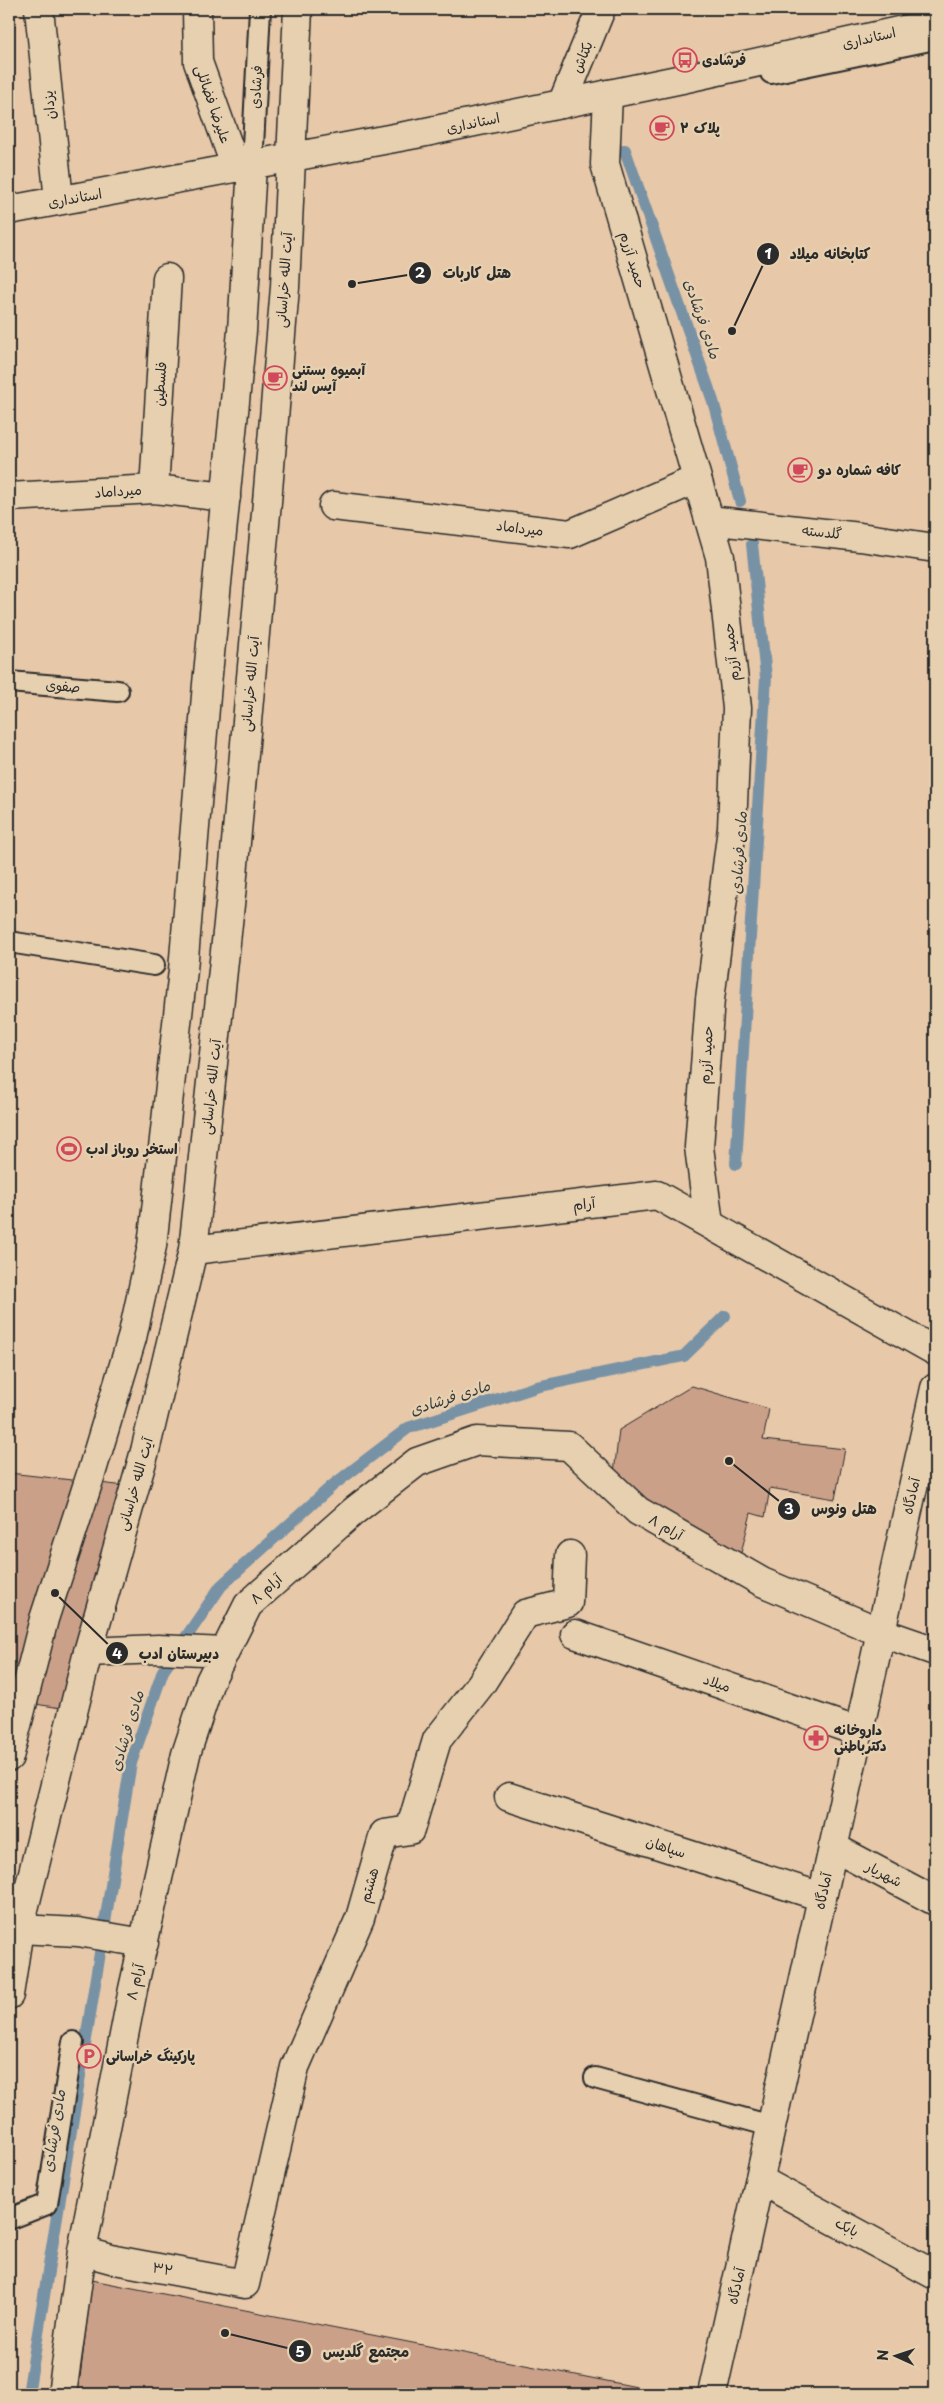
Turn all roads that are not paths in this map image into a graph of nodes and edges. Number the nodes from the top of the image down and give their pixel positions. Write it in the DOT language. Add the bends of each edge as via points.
graph roads {
  1 [pos="39,9"];
  2 [pos="197,9"];
  3 [pos="260,9"];
  4 [pos="298,9"];
  5 [pos="602,9"];
  6 [pos="935,23"];
  7 [pos="935,39"];
  8 [pos="608,94"];
  9 [pos="562,104"];
  10 [pos="298,164"];
  11 [pos="244,167"];
  12 [pos="59,200"];
  13 [pos="9,210"];
  14 [pos="9,222"];
  15 [pos="167,278"];
  16 [pos="697,479"];
  17 [pos="154,489"];
  18 [pos="226,497"];
  19 [pos="9,498"];
  20 [pos="333,506"];
  21 [pos="709,520"];
  22 [pos="935,548"];
  23 [pos="9,682"];
  24 [pos="118,691"];
  25 [pos="9,942"];
  26 [pos="154,965"];
  27 [pos="182,970"];
  28 [pos="223,975"];
  29 [pos="709,1224"];
  30 [pos="193,1250"];
  31 [pos="935,1351"];
  32 [pos="935,1388"];
  33 [pos="570,1554"];
  34 [pos="880,1632"];
  35 [pos="575,1634"];
  36 [pos="935,1651"];
  37 [pos="88,1652"];
  38 [pos="225,1652"];
  39 [pos="859,1732"];
  40 [pos="9,1757"];
  41 [pos="509,1797"];
  42 [pos="833,1847"];
  43 [pos="822,1897"];
  44 [pos="935,1901"];
  45 [pos="18,1929"];
  46 [pos="144,1943"];
  47 [pos="9,1995"];
  48 [pos="73,2042"];
  49 [pos="595,2078"];
  50 [pos="771,2126"];
  51 [pos="760,2180"];
  52 [pos="9,2219"];
  53 [pos="82,2251"];
  54 [pos="935,2275"];
  55 [pos="245,2284"];
  56 [pos="62,2394"];
  57 [pos="712,2394"];
  1 -- 12 [label="street, یزدان"];
  2 -- 11 [label="street, علیرضا فضائلی" via="198,62"];
  3 -- 11 [label="lane, فرشادی"];
  4 -- 10 [label="street"];
  5 -- 9 [label="street, بکتاش"];
  6 -- 8 [label="street, استانداری"];
  7 -- 10 [label="lane"];
  8 -- 9 [label="street, استانداری"];
  8 -- 16 [label="street, حمید آزرم" via="605,164"];
  9 -- 10 [label="street, استانداری"];
  10 -- 11 [label="street, استانداری"];
  10 -- 14 [label="lane, استانداری"];
  10 -- 28 [label="street, آیت الله خراسانی"];
  11 -- 12 [label="street, استانداری"];
  11 -- 18 [label="street" via="242,331"];
  12 -- 13 [label="street, استانداری"];
  15 -- 17 [label="street, فلسطین"];
  16 -- 20 [label="street, میرداماد" via="570,534"];
  16 -- 21 [label="street, حمید آزرم"];
  17 -- 18 [label="street, میرداماد"];
  17 -- 19 [label="street, میرداماد"];
  18 -- 27 [label="street"];
  21 -- 22 [label="street, گلدسته"];
  21 -- 29 [label="street, حمید آزرم" via="720,557 737,708 732,828 710,999 699,1147"];
  23 -- 24 [label="lane, صفوی"];
  25 -- 26 [label="lane"];
  27 -- 28 [label="street"];
  27 -- 40 [label="street" via="152,1246 132,1338 44,1619"];
  28 -- 30 [label="street, آیت الله خراسانی"];
  29 -- 30 [label="street, آرام" via="657,1195"];
  29 -- 31 [label="street, آرام"];
  30 -- 37 [label="street, آیت الله خراسانی" via="145,1451"];
  32 -- 34 [label="street, آمادگاه"];
  33 -- 55 [label="street, هشتم" via="568,1603 525,1614 481,1684 437,1740 410,1830 384,1834 360,1918 294,2066"];
  34 -- 36 [label="street, ۸ آرام"];
  34 -- 38 [label="street, ۸ آرام" via="762,1582 638,1511 569,1446 477,1442 417,1462 354,1511 248,1605"];
  34 -- 39 [label="street, آمادگاه"];
  35 -- 39 [label="street, میلاد"];
  37 -- 38 [label="street" via="158,1649"];
  37 -- 45 [label="street, آیت الله خراسانی"];
  38 -- 46 [label="street, ۸ آرام" via="210,1681 186,1754"];
  39 -- 42 [label="street, آمادگاه"];
  41 -- 43 [label="street, سپاهان"];
  42 -- 43 [label="street, آمادگاه"];
  42 -- 44 [label="street, شهریار"];
  43 -- 50 [label="street, آمادگاه"];
  45 -- 46 [label="street" via="78,1932"];
  45 -- 47 [label="street, آیت الله خراسانی"];
  46 -- 53 [label="street, ۸ آرام"];
  48 -- 52 [label="lane" via="47,2204"];
  49 -- 50 [label="lane"];
  50 -- 51 [label="street, آمادگاه"];
  51 -- 54 [label="street, بابک"];
  51 -- 57 [label="street, آمادگاه"];
  53 -- 55 [label="street, ۳۲"];
  53 -- 56 [label="street, ۸ آرام"];
}
